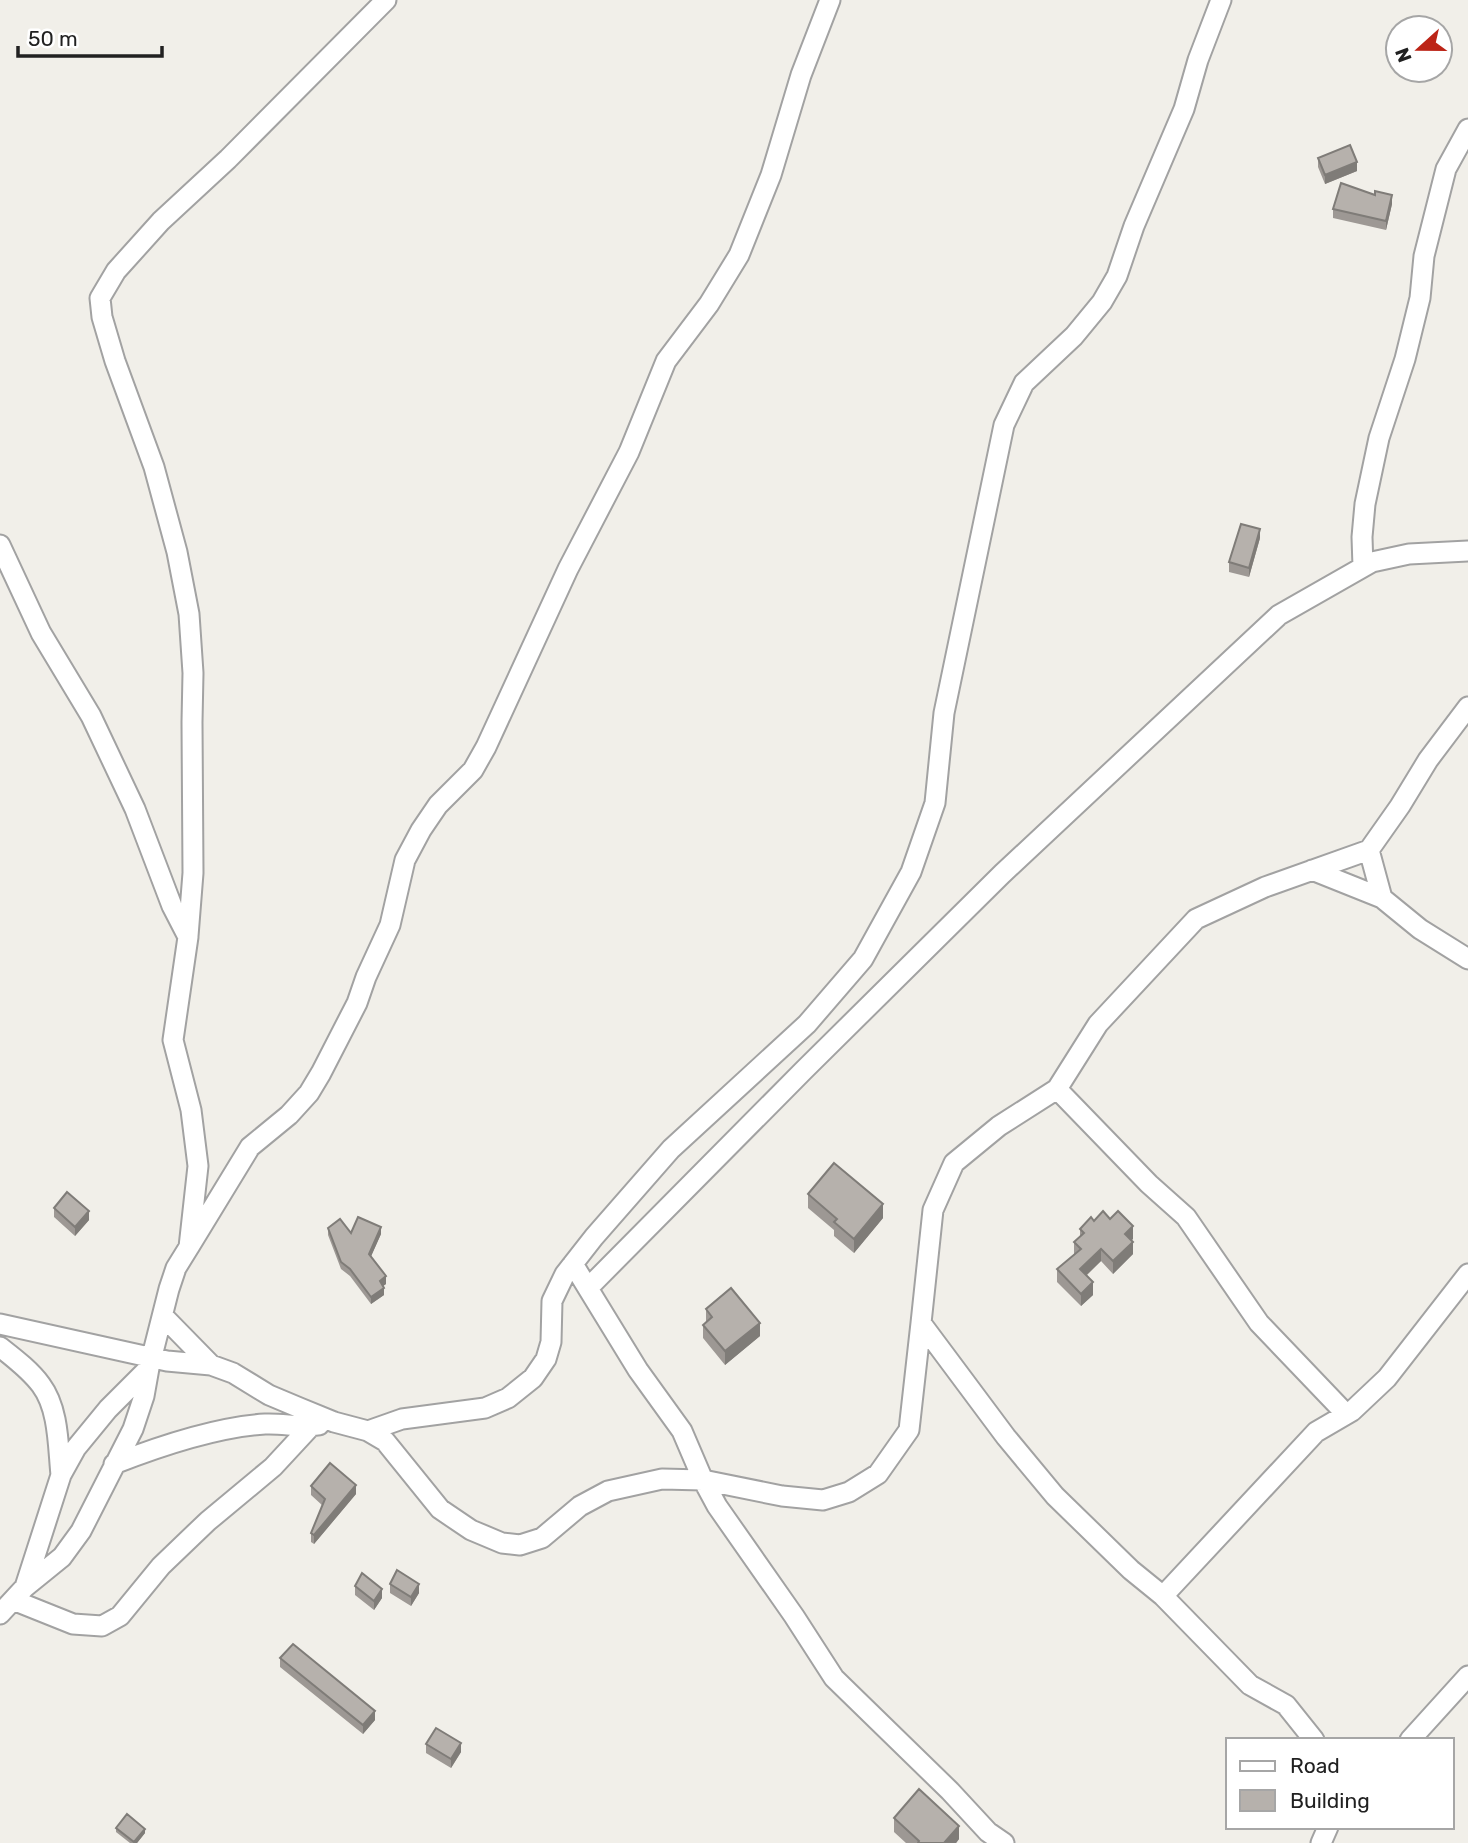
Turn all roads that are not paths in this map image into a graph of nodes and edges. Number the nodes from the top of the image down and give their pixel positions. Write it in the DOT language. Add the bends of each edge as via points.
graph roads {
  1 [pos="386,0"];
  2 [pos="830,0"];
  3 [pos="1221,0"];
  4 [pos="1468,129"];
  5 [pos="0,545"];
  6 [pos="1468,551"];
  7 [pos="1363,567"];
  8 [pos="1468,706"];
  9 [pos="1369,850"];
  10 [pos="1312,870"];
  11 [pos="1382,898"];
  12 [pos="188,937"];
  13 [pos="1468,959"];
  14 [pos="1057,1089"];
  15 [pos="189,1247"];
  16 [pos="573,1264"];
  17 [pos="1468,1274"];
  18 [pos="588,1288"];
  19 [pos="163,1316"];
  20 [pos="921,1323"];
  21 [pos="0,1324"];
  22 [pos="0,1347"];
  23 [pos="151,1363"];
  24 [pos="211,1365"];
  25 [pos="1346,1414"];
  26 [pos="334,1422"];
  27 [pos="311,1426"];
  28 [pos="368,1431"];
  29 [pos="114,1464"];
  30 [pos="61,1475"];
  31 [pos="703,1480"];
  32 [pos="1163,1596"];
  33 [pos="13,1600"];
  34 [pos="1468,1676"];
  35 [pos="1312,1738"];
  36 [pos="1412,1738"];
  37 [pos="1004,1843"];
  1 -- 12 [label="street" via="161,221 116,271 100,298 115,361 154,467 189,614 193,873"];
  2 -- 15 [label="street" via="739,255 666,361 629,452 568,569 486,747 433,814 405,860 390,925 357,1003 309,1093 250,1147"];
  3 -- 16 [label="street" via="1184,109 1117,276 1074,336 1024,383 1004,425 944,713 935,803 911,872 863,959 837,992 671,1149"];
  4 -- 7 [label="street" via="1446,169 1408,347 1378,438 1362,537"];
  5 -- 12 [label="street" via="41,633 91,716"];
  6 -- 7 [label="street" via="1409,554"];
  7 -- 18 [label="street" via="1279,615 1136,747 903,972"];
  8 -- 9 [label="street"];
  9 -- 10 [label="street"];
  9 -- 11 [label="street"];
  10 -- 11 [label="street"];
  10 -- 14 [label="street" via="1196,919 1098,1024"];
  11 -- 13 [label="street"];
  12 -- 15 [label="street" via="173,1040 191,1110 198,1166"];
  14 -- 20 [label="street" via="999,1126 954,1163 933,1210"];
  14 -- 25 [label="street" via="1186,1217 1259,1323"];
  15 -- 19 [label="street" via="176,1268"];
  16 -- 18 [label="street"];
  16 -- 28 [label="street" via="552,1301 546,1359 516,1392 485,1408 402,1419"];
  17 -- 25 [label="street" via="1387,1378"];
  18 -- 31 [label="street" via="682,1431"];
  19 -- 23 [label="street"];
  19 -- 24 [label="street"];
  20 -- 31 [label="street" via="909,1430 877,1474 849,1492 823,1500"];
  20 -- 32 [label="street" via="1055,1496"];
  21 -- 23 [label="street"];
  22 -- 30 [label="street" via="40,1384 48,1398"];
  23 -- 24 [label="street"];
  23 -- 29 [label="street" via="133,1429"];
  23 -- 30 [label="street" via="76,1448"];
  24 -- 26 [label="street"];
  25 -- 32 [label="street" via="1316,1432"];
  26 -- 27 [label="street"];
  26 -- 28 [label="street"];
  27 -- 29 [label="street" via="265,1424 203,1435"];
  27 -- 33 [label="street" via="273,1467 161,1566 120,1616 102,1626 72,1624"];
  28 -- 31 [label="street" via="385,1441 440,1509 471,1530 502,1543 520,1545 542,1538 580,1506 608,1490 662,1479"];
  29 -- 33 [label="street" via="77,1537 62,1557"];
  30 -- 33 [label="street"];
  31 -- 37 [label="street" via="834,1678"];
  32 -- 35 [label="street" via="1250,1685 1286,1705"];
  34 -- 36 [label="street"];
}
